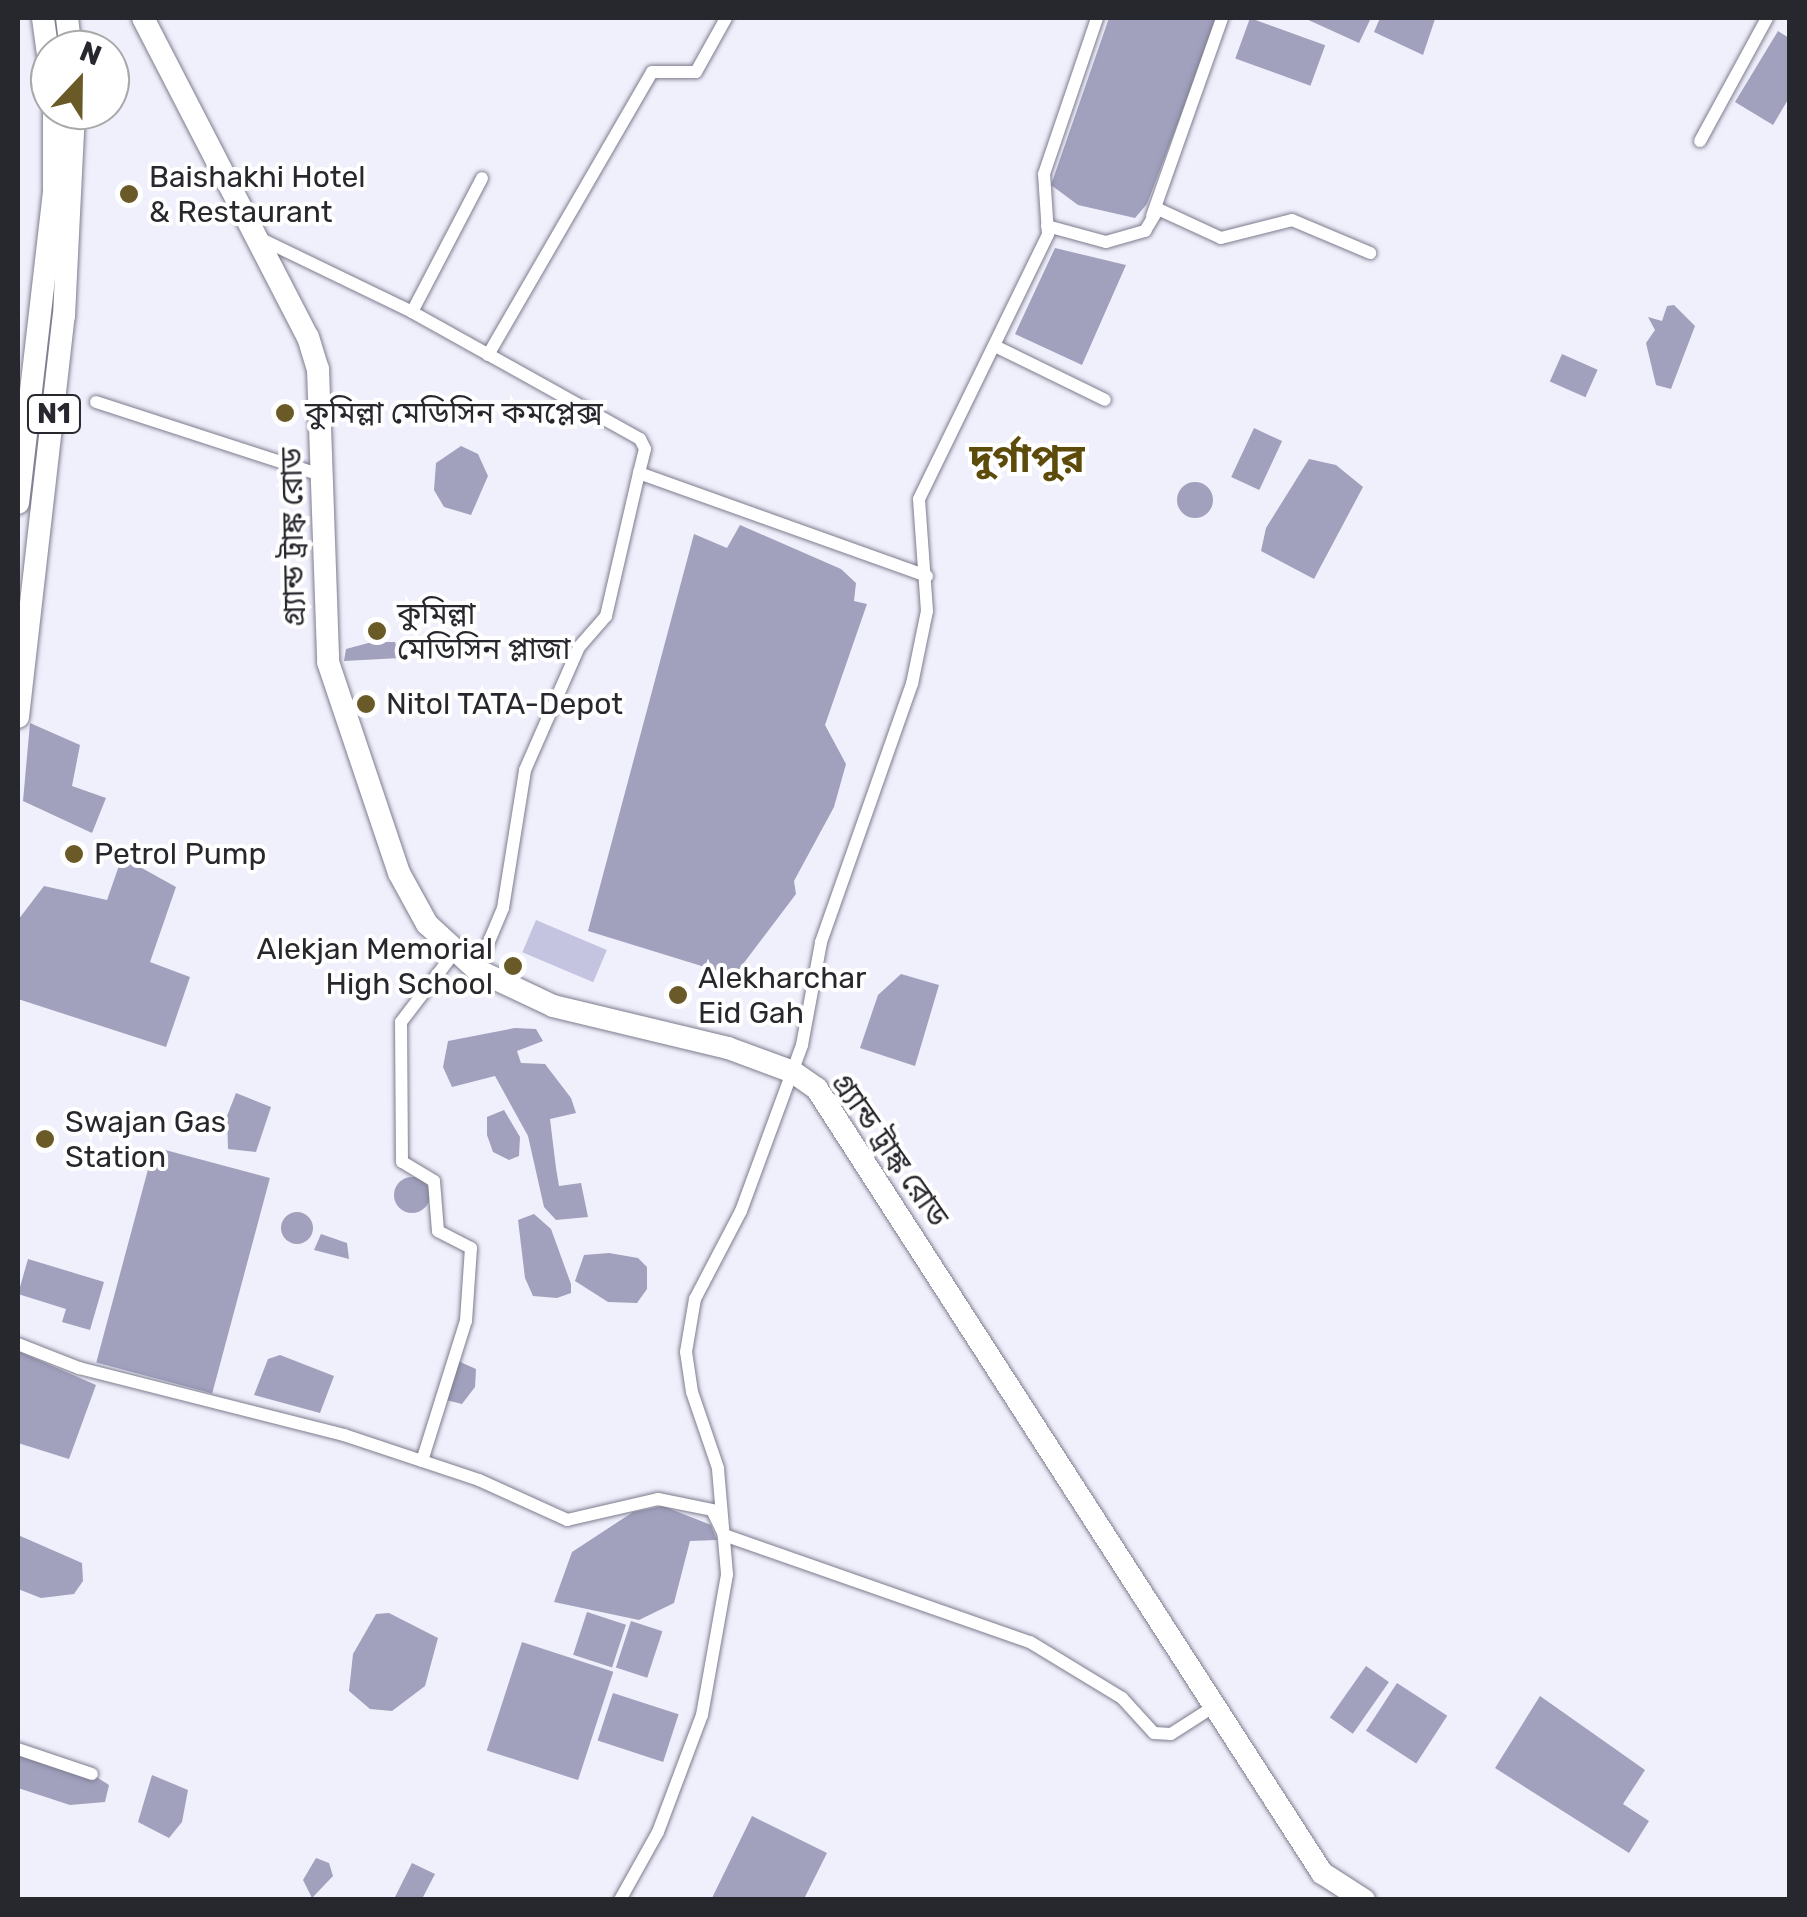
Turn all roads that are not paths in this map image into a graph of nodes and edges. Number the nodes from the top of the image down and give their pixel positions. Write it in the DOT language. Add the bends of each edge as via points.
graph roads {
  1 [pos="144,18"];
  2 [pos="726,18"];
  3 [pos="1097,18"];
  4 [pos="1222,18"];
  5 [pos="1767,18"];
  6 [pos="54,130"];
  7 [pos="73,130"];
  8 [pos="1700,141"];
  9 [pos="482,178"];
  10 [pos="1152,218"];
  11 [pos="1048,226"];
  12 [pos="255,236"];
  13 [pos="1370,253"];
  14 [pos="412,312"];
  15 [pos="998,347"];
  16 [pos="488,355"];
  17 [pos="1105,400"];
  18 [pos="96,402"];
  19 [pos="639,472"];
  20 [pos="324,476"];
  21 [pos="18,503"];
  22 [pos="928,576"];
  23 [pos="18,717"];
  24 [pos="454,954"];
  25 [pos="477,970"];
  26 [pos="794,1072"];
  27 [pos="18,1344"];
  28 [pos="422,1461"];
  29 [pos="724,1534"];
  30 [pos="1213,1707"];
  31 [pos="18,1749"];
  32 [pos="92,1774"];
  33 [pos="620,1900"];
  34 [pos="1364,1900"];
  1 -- 12 [label="highway, গ্র্যান্ড ট্রাঙ্ক রোড"];
  2 -- 16 [label="street" via="696,72 652,72"];
  3 -- 11 [label="street" via="1044,174"];
  4 -- 10 [label="street"];
  5 -- 8 [label="street"];
  6 -- 21 [label="highway, N1" via="54,194"];
  7 -- 23 [label="highway, N1" via="64,316"];
  9 -- 14 [label="street"];
  10 -- 11 [label="street" via="1145,231 1106,242"];
  10 -- 13 [label="street" via="1158,209 1220,238 1292,220"];
  11 -- 15 [label="street"];
  12 -- 14 [label="street"];
  12 -- 20 [label="highway, গ্র্যান্ড ট্রাঙ্ক রোড" via="296,310 318,369"];
  14 -- 16 [label="street"];
  15 -- 17 [label="street"];
  15 -- 22 [label="street" via="919,500"];
  16 -- 19 [label="street" via="640,440 645,449"];
  18 -- 20 [label="street"];
  19 -- 22 [label="street"];
  19 -- 25 [label="street" via="619,583 606,616 579,647 525,770 502,908"];
  20 -- 24 [label="highway, গ্র্যান্ড ট্রাঙ্ক রোড" via="322,634 328,662 399,872 427,924"];
  22 -- 26 [label="street" via="912,684 820,942"];
  24 -- 25 [label="highway, গ্র্যান্ড ট্রাঙ্ক রোড"];
  24 -- 28 [label="street" via="401,1022 402,1162 434,1181 438,1231 471,1248 466,1322"];
  25 -- 26 [label="highway, গ্র্যান্ড ট্রাঙ্ক রোড" via="554,1006 728,1048"];
  26 -- 29 [label="street" via="741,1212 707,1269 686,1352 718,1468"];
  26 -- 30 [label="highway, গ্র্যান্ড ট্রাঙ্ক রোড" via="834,1112"];
  27 -- 28 [label="street" via="79,1368 290,1419"];
  28 -- 29 [label="street" via="567,1520 658,1499 712,1510"];
  29 -- 30 [label="street" via="1030,1642 1122,1698 1154,1733 1171,1734"];
  29 -- 33 [label="street" via="727,1574 702,1715 658,1832"];
  30 -- 34 [label="highway, গ্র্যান্ড ট্রাঙ্ক রোড" via="1322,1873"];
  31 -- 32 [label="street"];
}
